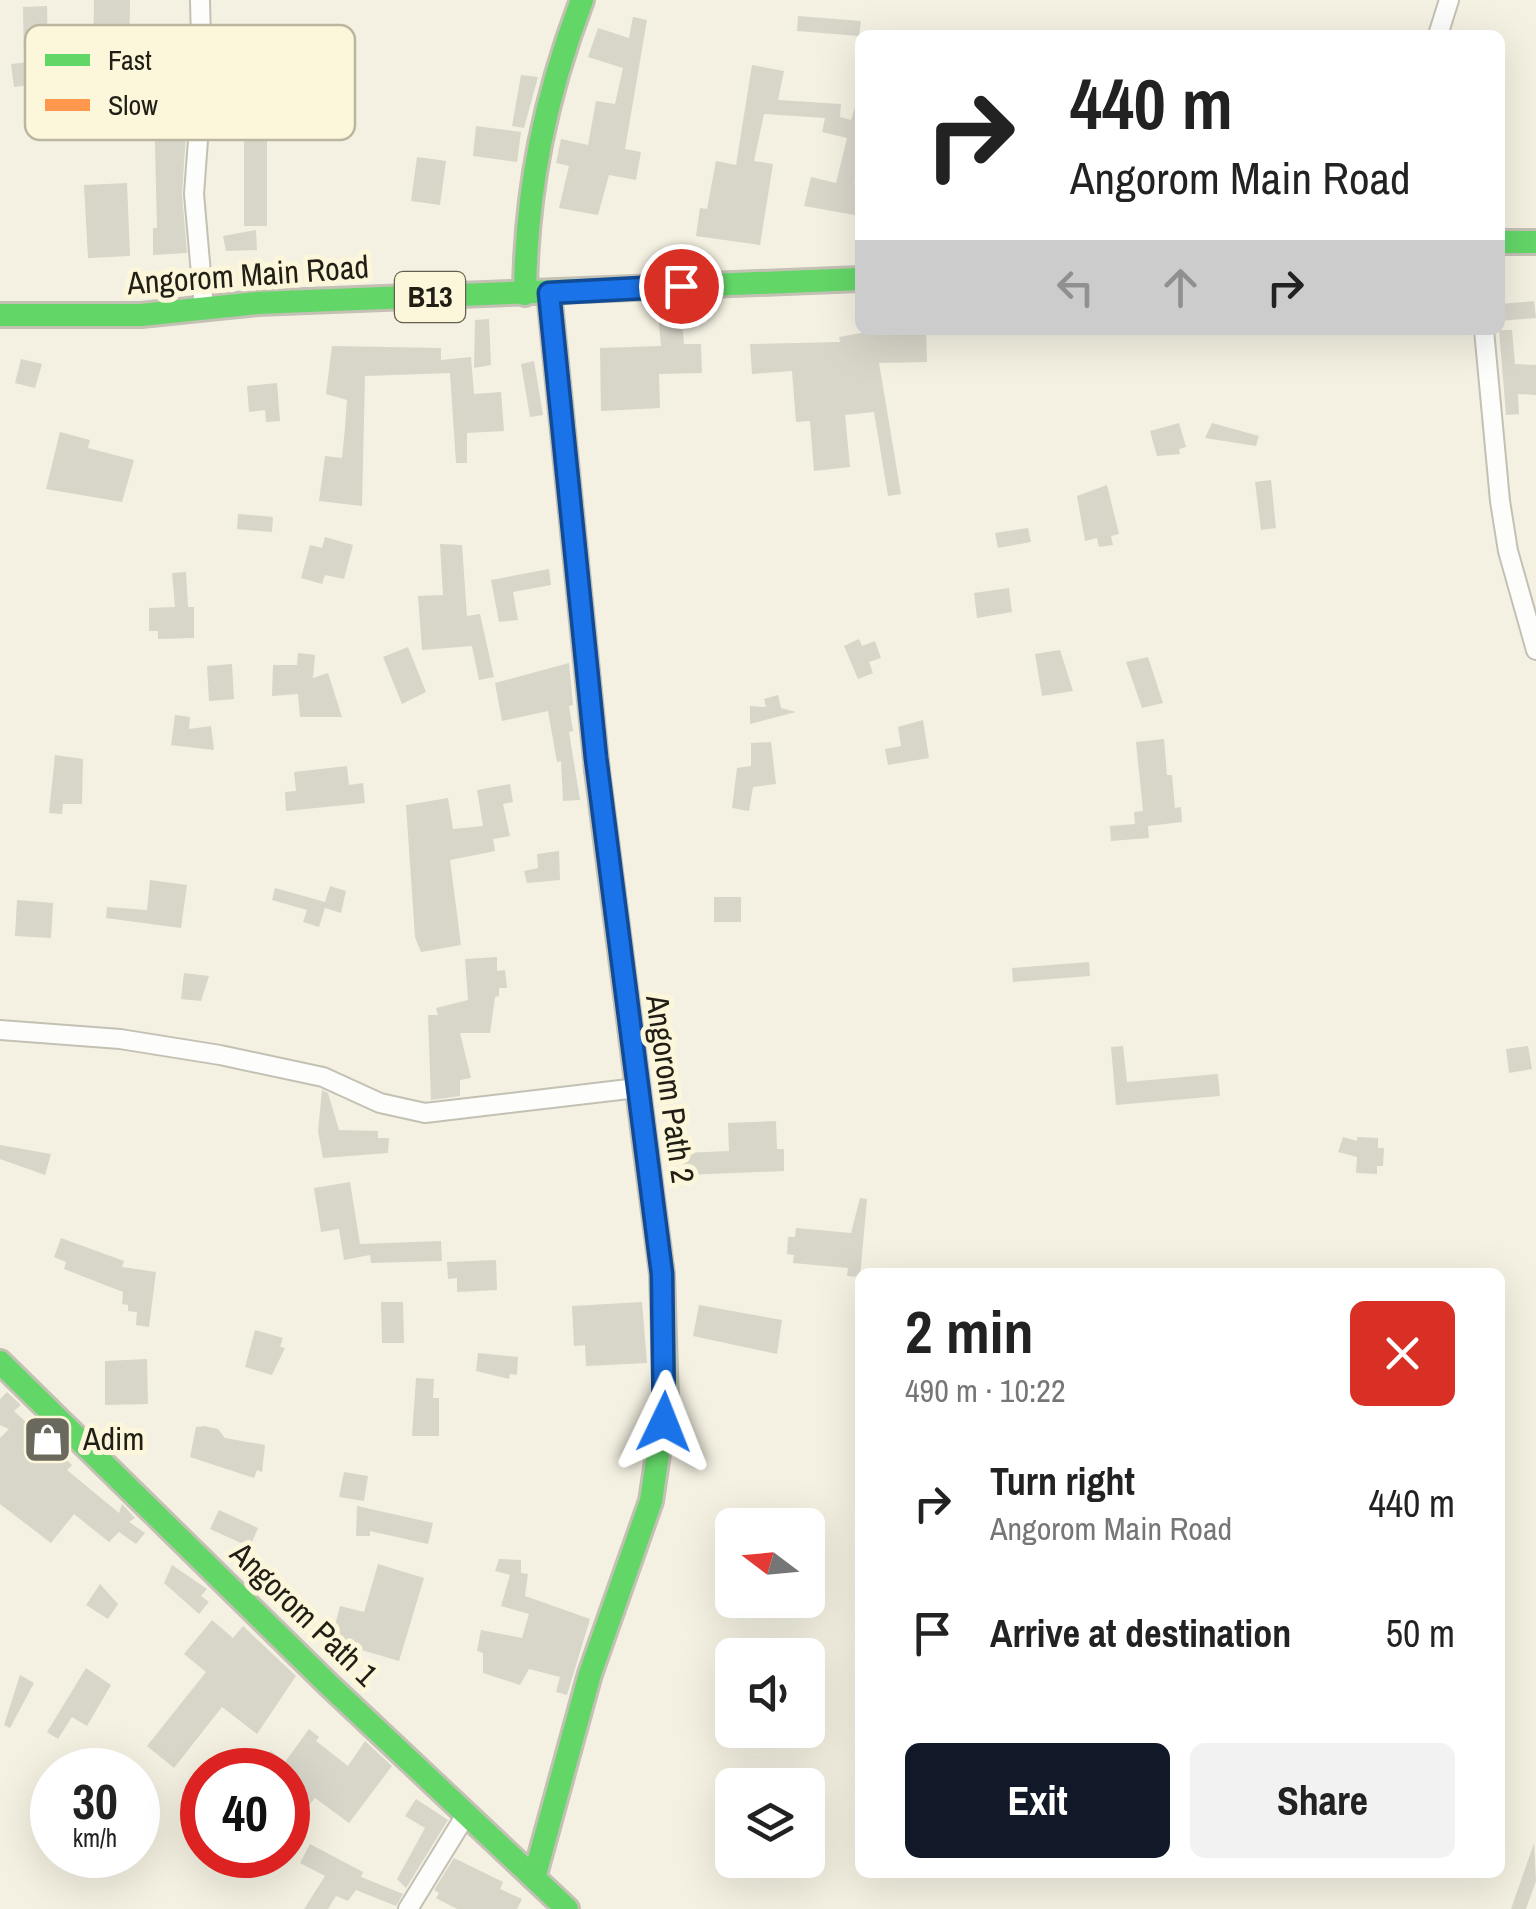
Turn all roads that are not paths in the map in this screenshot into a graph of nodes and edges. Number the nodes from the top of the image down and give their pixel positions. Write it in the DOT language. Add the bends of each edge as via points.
graph roads {
  1 [pos="200,0"];
  2 [pos="582,0"];
  3 [pos="1449,0"];
  4 [pos="201,25"];
  5 [pos="1440,30"];
  6 [pos="198,140"];
  7 [pos="1505,242"];
  8 [pos="1536,242"];
  9 [pos="855,279"];
  10 [pos="549,293"];
  11 [pos="524,294"];
  12 [pos="204,308"];
  13 [pos="0,316"];
  14 [pos="1484,335"];
  15 [pos="1536,650"];
  16 [pos="0,1030"];
  17 [pos="637,1088"];
  18 [pos="0,1362"];
  19 [pos="467,1812"];
  20 [pos="534,1878"];
  21 [pos="408,1909"];
  22 [pos="567,1909"];
  1 -- 4 [label="street"];
  2 -- 11 [label="main road" via="528,176"];
  3 -- 5 [label="street"];
  6 -- 12 [label="street" via="194,194"];
  7 -- 8 [label="main road"];
  9 -- 10 [label="main road, Angorom Main Road / B13"];
  10 -- 11 [label="main road, Angorom Main Road / B13"];
  10 -- 17 [label="main road, Angorom Path 2"];
  11 -- 12 [label="main road, Angorom Main Road / B13"];
  12 -- 13 [label="main road, Angorom Main Road / B13" via="141,316"];
  14 -- 15 [label="street" via="1508,551"];
  16 -- 17 [label="street" via="220,1054 323,1077 414,1112"];
  17 -- 20 [label="main road, Angorom Path 2" via="662,1274 662,1444 640,1541 590,1674"];
  18 -- 19 [label="main road, Angorom Path 1"];
  19 -- 20 [label="main road, Angorom Path 1"];
  19 -- 21 [label="street"];
  20 -- 22 [label="main road, Angorom Path 1"];
}
